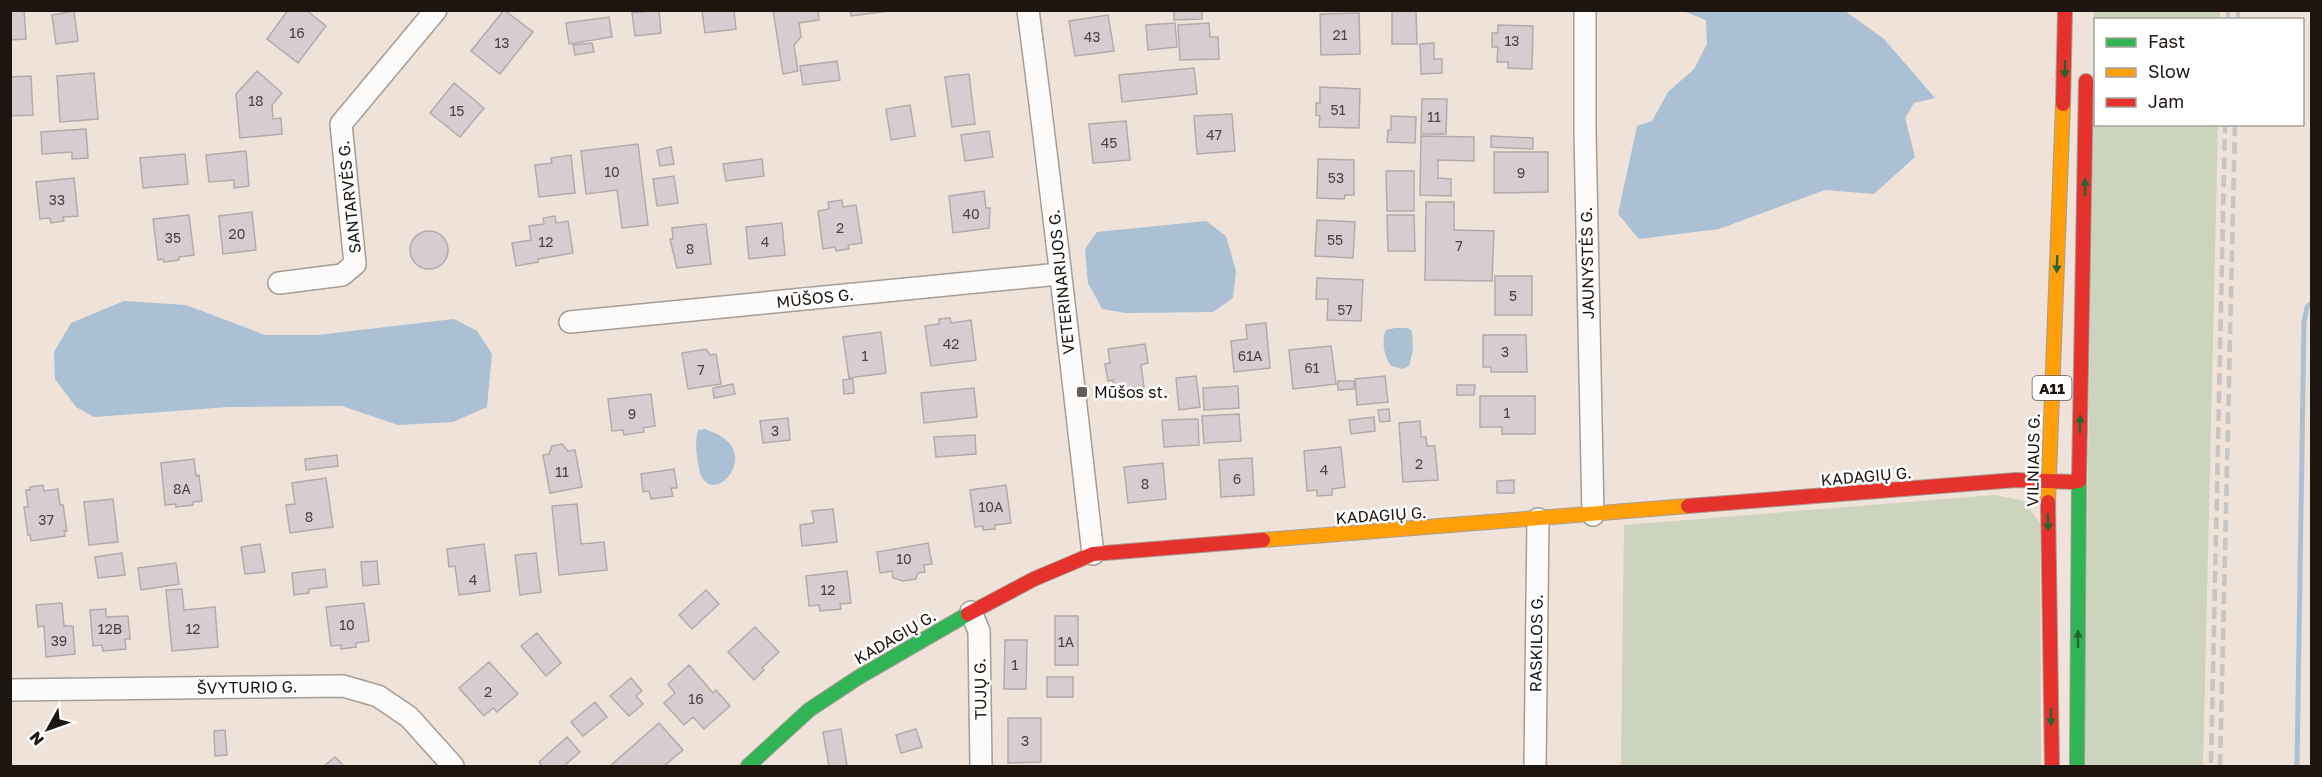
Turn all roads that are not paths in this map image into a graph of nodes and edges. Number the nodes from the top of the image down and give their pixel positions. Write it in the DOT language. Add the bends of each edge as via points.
graph roads {
  1 [pos="436,10"];
  2 [pos="1028,10"];
  3 [pos="1585,10"];
  4 [pos="2065,10"];
  5 [pos="2086,67"];
  6 [pos="1059,274"];
  7 [pos="279,284"];
  8 [pos="570,322"];
  9 [pos="2048,481"];
  10 [pos="2079,483"];
  11 [pos="1593,514"];
  12 [pos="1538,519"];
  13 [pos="1093,554"];
  14 [pos="971,612"];
  15 [pos="10,690"];
  16 [pos="453,766"];
  17 [pos="748,766"];
  18 [pos="981,766"];
  19 [pos="1535,766"];
  20 [pos="2052,766"];
  21 [pos="2077,766"];
  1 -- 7 [label="street, SANTARVĖS G." via="341,124 355,264 342,275"];
  2 -- 6 [label="street, VETERINARIJOS G."];
  3 -- 11 [label="street, JAUNYSTĖS G."];
  4 -- 9 [label="main road, VILNIAUS G. / A11, one-way"];
  10 -- 5 [label="main road, A11, one-way"];
  6 -- 8 [label="street, MŪŠOS G."];
  6 -- 13 [label="street, VETERINARIJOS G."];
  9 -- 10 [label="main road, KADAGIŲ G."];
  9 -- 11 [label="main road, KADAGIŲ G." via="2016,480"];
  9 -- 20 [label="main road, VILNIAUS G. / A11, one-way"];
  21 -- 10 [label="main road, A11, one-way"];
  11 -- 12 [label="main road, KADAGIŲ G."];
  12 -- 13 [label="main road, KADAGIŲ G."];
  12 -- 19 [label="street, RASKILOS G."];
  13 -- 14 [label="main road, KADAGIŲ G."];
  14 -- 17 [label="main road, KADAGIŲ G." via="809,710"];
  14 -- 18 [label="street, TUJŲ G." via="979,631"];
  15 -- 16 [label="street, ŠVYTURIO G." via="343,686 378,696 409,717"];
}
